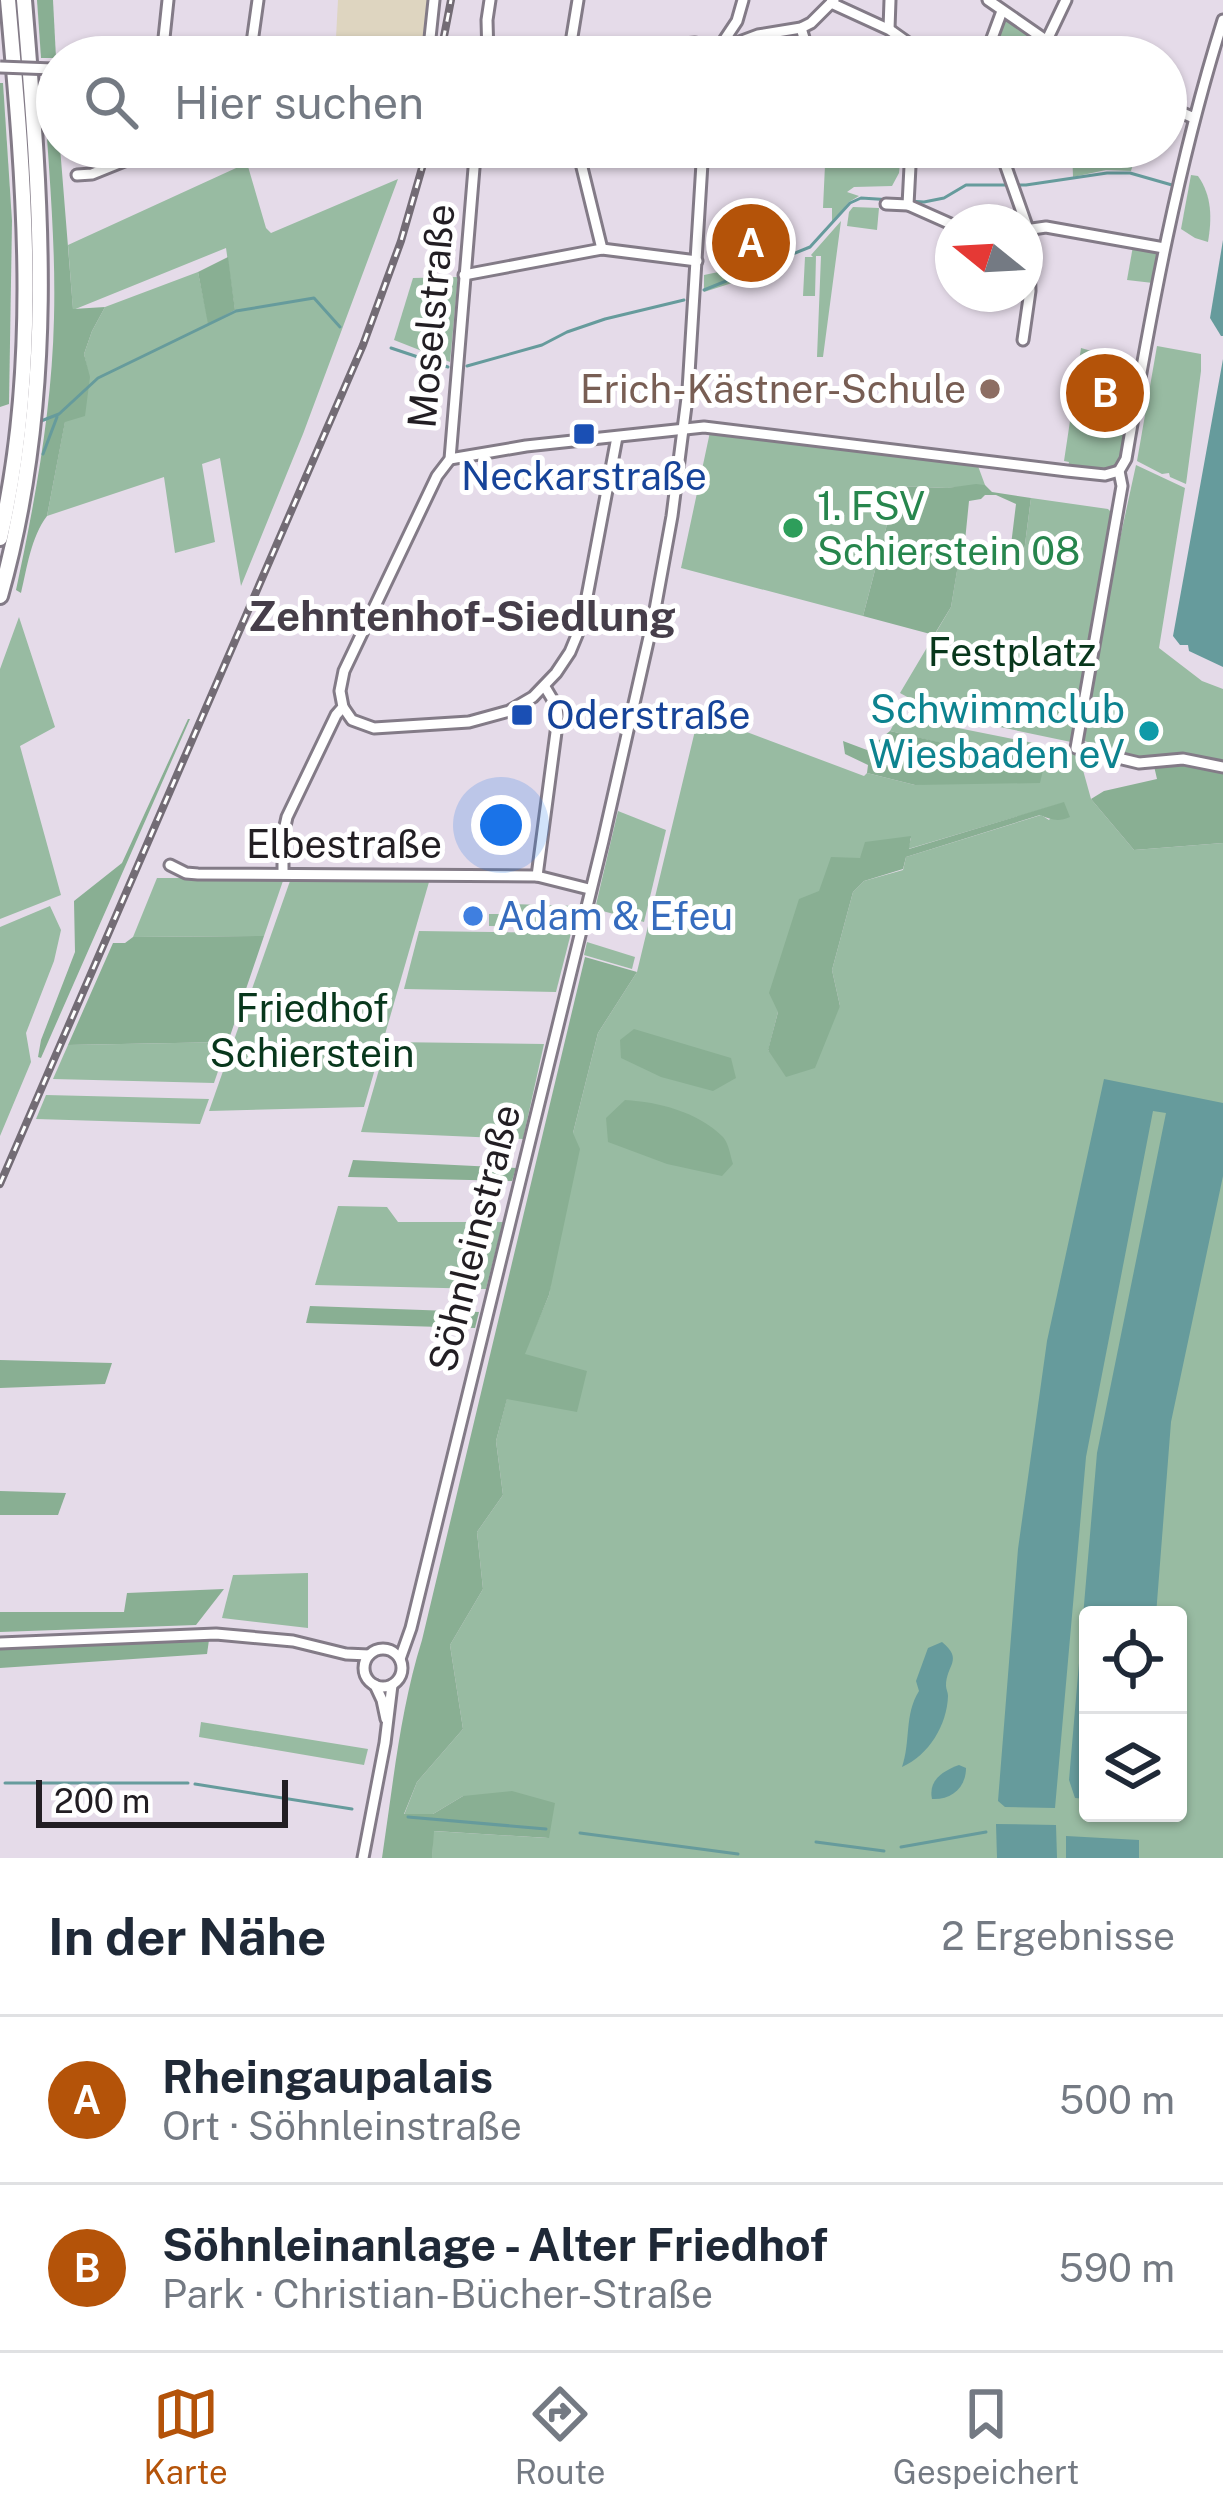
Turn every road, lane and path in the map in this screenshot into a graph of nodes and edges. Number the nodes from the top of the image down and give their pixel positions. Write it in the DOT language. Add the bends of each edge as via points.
graph roads {
  1 [pos="8,0"];
  2 [pos="24,0"];
  3 [pos="168,0"];
  4 [pos="258,0"];
  5 [pos="434,0"];
  6 [pos="490,0"];
  7 [pos="578,0"];
  8 [pos="743,0"];
  9 [pos="890,0"];
  10 [pos="988,0"];
  11 [pos="1066,0"];
  12 [pos="833,2"];
  13 [pos="1002,11"];
  14 [pos="741,13"];
  15 [pos="1223,20"];
  16 [pos="801,28"];
  17 [pos="889,29"];
  18 [pos="758,34"];
  19 [pos="164,36"];
  20 [pos="253,36"];
  21 [pos="430,36"];
  22 [pos="487,36"];
  23 [pos="572,36"];
  24 [pos="727,36"];
  25 [pos="754,36"];
  26 [pos="803,36"];
  27 [pos="897,36"];
  28 [pos="993,36"];
  29 [pos="1037,36"];
  30 [pos="1049,36"];
  31 [pos="0,68"];
  32 [pos="36,69"];
  33 [pos="1187,115"];
  34 [pos="1194,118"];
  35 [pos="1187,146"];
  36 [pos="107,168"];
  37 [pos="474,168"];
  38 [pos="582,168"];
  39 [pos="702,168"];
  40 [pos="910,168"];
  41 [pos="1006,168"];
  42 [pos="1182,168"];
  43 [pos="77,176"];
  44 [pos="908,201"];
  45 [pos="1017,204"];
  46 [pos="886,205"];
  47 [pos="935,215"];
  48 [pos="1043,227"];
  49 [pos="1162,247"];
  50 [pos="602,249"];
  51 [pos="697,261"];
  52 [pos="464,275"];
  53 [pos="1027,312"];
  54 [pos="1023,340"];
  55 [pos="30,393"];
  56 [pos="683,428"];
  57 [pos="617,437"];
  58 [pos="25,438"];
  59 [pos="450,459"];
  60 [pos="1119,471"];
  61 [pos="0,538"];
  62 [pos="0,596"];
  63 [pos="545,687"];
  64 [pos="343,707"];
  65 [pos="1223,766"];
  66 [pos="170,865"];
  67 [pos="283,873"];
  68 [pos="537,876"];
  69 [pos="589,889"];
  70 [pos="412,1622"];
  71 [pos="0,1643"];
  72 [pos="386,1649"];
  73 [pos="334,1651"];
  74 [pos="369,1655"];
  75 [pos="400,1659"];
  76 [pos="364,1669"];
  77 [pos="374,1685"];
  78 [pos="392,1685"];
  79 [pos="387,1727"];
  80 [pos="363,1858"];
  1 -- 55 [label="highway"];
  2 -- 55 [label="highway" via="41,260"];
  3 -- 19 [label="street"];
  4 -- 20 [label="street"];
  5 -- 21 [label="street"];
  6 -- 22 [label="street"];
  7 -- 23 [label="street"];
  8 -- 14 [label="street"];
  9 -- 17 [label="street"];
  10 -- 13 [label="street"];
  11 -- 30 [label="street"];
  12 -- 16 [label="street"];
  12 -- 17 [label="street"];
  13 -- 28 [label="street"];
  13 -- 29 [label="street"];
  14 -- 18 [label="street"];
  14 -- 24 [label="street"];
  15 -- 34 [label="street"];
  16 -- 18 [label="street"];
  16 -- 26 [label="street"];
  17 -- 27 [label="street"];
  18 -- 25 [label="street"];
  31 -- 32 [label="street, bridge"];
  33 -- 34 [label="street"];
  34 -- 35 [label="street"];
  36 -- 43 [label="street"];
  37 -- 52 [label="street, Moselstraße"];
  38 -- 50 [label="street"];
  39 -- 51 [label="street, Söhnleinstraße"];
  40 -- 44 [label="street"];
  41 -- 45 [label="street"];
  42 -- 49 [label="street"];
  44 -- 46 [label="street"];
  44 -- 47 [label="street"];
  48 -- 49 [label="street"];
  49 -- 60 [label="street"];
  50 -- 51 [label="street"];
  50 -- 52 [label="street"];
  51 -- 56 [label="street, Söhnleinstraße"];
  52 -- 59 [label="street, Moselstraße"];
  53 -- 54 [label="street"];
  55 -- 58 [label="highway"];
  56 -- 57 [label="street"];
  56 -- 60 [label="street"];
  56 -- 69 [label="street, Söhnleinstraße" via="654,615"];
  57 -- 59 [label="street"];
  57 -- 63 [label="street" via="582,623"];
  58 -- 61 [label="highway"];
  58 -- 62 [label="highway" via="17,529"];
  59 -- 64 [label="street, Moselstraße" via="344,670"];
  60 -- 65 [label="street" via="1076,748 1139,763"];
  63 -- 64 [label="street" via="509,711 469,722 374,728"];
  63 -- 68 [label="street" via="558,717"];
  64 -- 67 [label="street, Moselstraße" via="287,817"];
  66 -- 67 [label="street, Elbestraße" via="186,873"];
  67 -- 68 [label="street, Elbestraße"];
  68 -- 69 [label="street, Elbestraße"];
  69 -- 70 [label="street, Söhnleinstraße"];
  70 -- 72 [label="street"];
  70 -- 75 [label="street, Söhnleinstraße"];
  71 -- 73 [label="street" via="216,1634"];
  72 -- 74 [label="street"];
  72 -- 75 [label="street"];
  73 -- 74 [label="street"];
  73 -- 76 [label="street"];
  74 -- 76 [label="street"];
  75 -- 78 [label="street"];
  76 -- 77 [label="street"];
  77 -- 78 [label="street"];
  77 -- 79 [label="street"];
  78 -- 79 [label="street"];
  79 -- 80 [label="street"];
}
